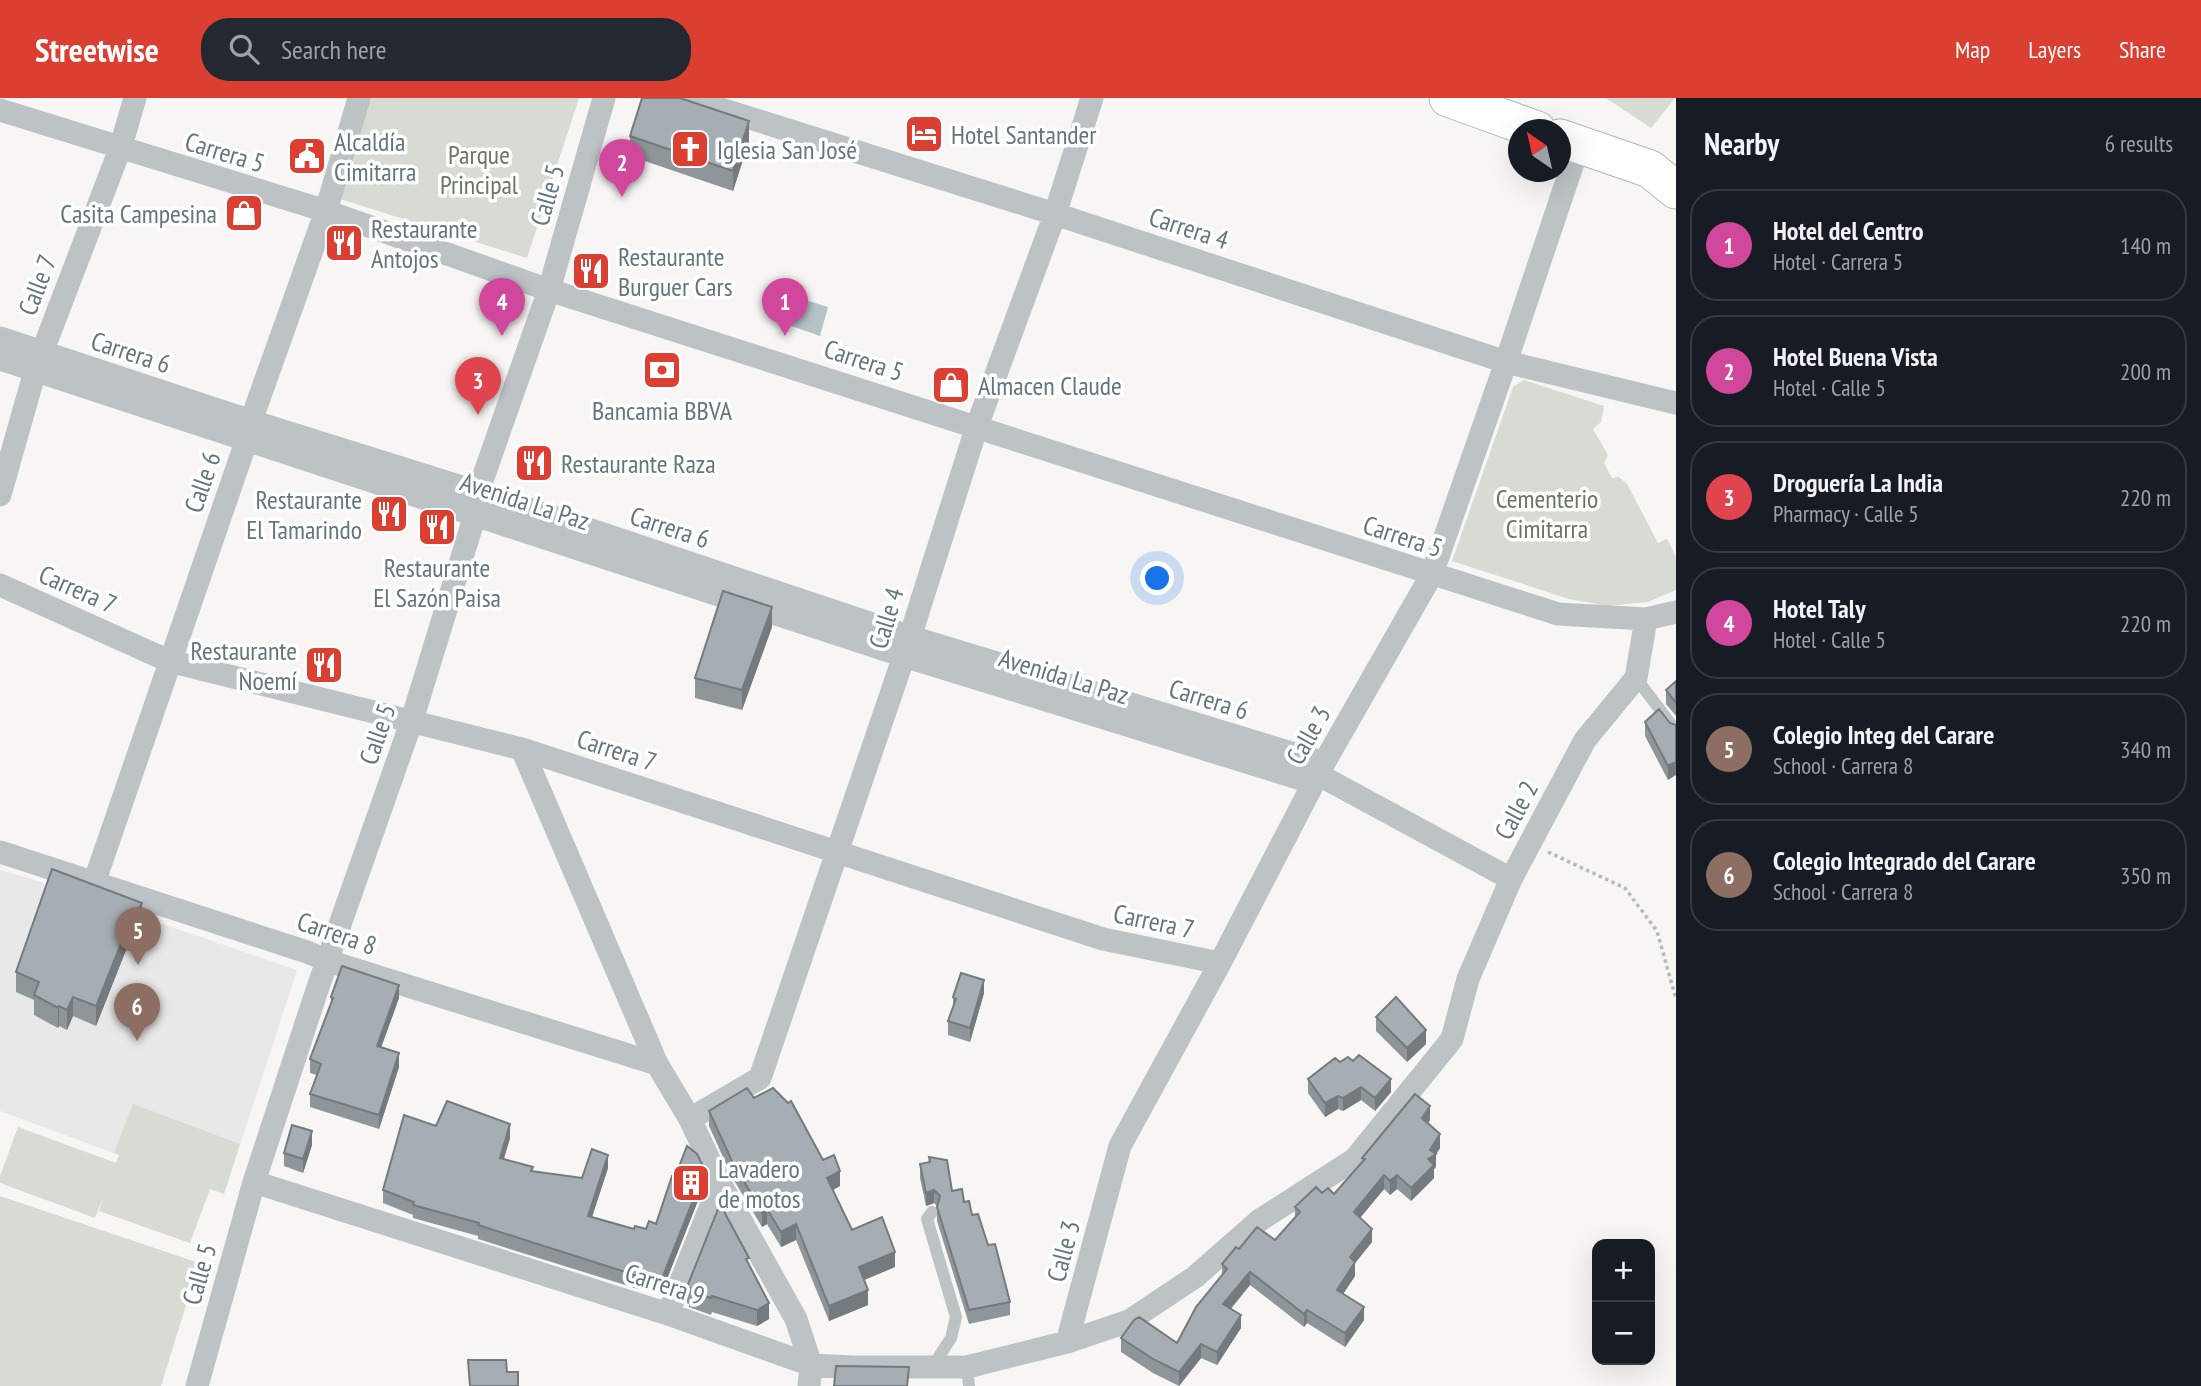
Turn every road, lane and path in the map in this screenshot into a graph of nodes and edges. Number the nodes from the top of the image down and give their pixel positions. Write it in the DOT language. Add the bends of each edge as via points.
graph roads {
  1 [pos="135,98"];
  2 [pos="359,98"];
  3 [pos="604,98"];
  4 [pos="686,98"];
  5 [pos="1091,98"];
  6 [pos="1459,100"];
  7 [pos="0,110"];
  8 [pos="1508,119"];
  9 [pos="1571,141"];
  10 [pos="120,149"];
  11 [pos="1663,180"];
  12 [pos="1558,182"];
  13 [pos="326,211"];
  14 [pos="1055,214"];
  15 [pos="549,290"];
  16 [pos="0,338"];
  17 [pos="0,359"];
  18 [pos="38,361"];
  19 [pos="1506,362"];
  20 [pos="1676,403"];
  21 [pos="977,426"];
  22 [pos="249,430"];
  23 [pos="0,495"];
  24 [pos="477,503"];
  25 [pos="1432,575"];
  26 [pos="0,584"];
  27 [pos="1676,612"];
  28 [pos="1646,619"];
  29 [pos="906,646"];
  30 [pos="169,662"];
  31 [pos="1636,678"];
  32 [pos="412,720"];
  33 [pos="1676,731"];
  34 [pos="522,749"];
  35 [pos="1319,774"];
  36 [pos="1530,843"];
  37 [pos="0,852"];
  38 [pos="836,853"];
  39 [pos="1511,879"];
  40 [pos="94,883"];
  41 [pos="328,961"];
  42 [pos="1220,963"];
  43 [pos="1676,999"];
  44 [pos="1452,1040"];
  45 [pos="657,1064"];
  46 [pos="690,1119"];
  47 [pos="254,1182"];
  48 [pos="720,1183"];
  49 [pos="932,1212"];
  50 [pos="668,1314"];
  51 [pos="1067,1342"];
  52 [pos="933,1366"];
  53 [pos="810,1376"];
  54 [pos="968,1377"];
  55 [pos="197,1386"];
  1 -- 10 [label="street, Calle 7"];
  2 -- 13 [label="street, Calle 6"];
  3 -- 15 [label="street, Calle 5"];
  4 -- 14 [label="street, Carrera 4"];
  5 -- 14 [label="street, Calle 4"];
  6 -- 8 [label="main road"];
  7 -- 10 [label="street, Carrera 5"];
  9 -- 11 [label="main road"];
  10 -- 13 [label="street, Carrera 5"];
  10 -- 18 [label="street, Calle 7"];
  12 -- 19 [label="street, Calle 3"];
  13 -- 15 [label="street, Carrera 5"];
  13 -- 22 [label="street, Calle 6"];
  14 -- 19 [label="street, Carrera 4"];
  14 -- 21 [label="street, Calle 4"];
  15 -- 21 [label="street, Carrera 5"];
  15 -- 24 [label="street, Calle 5"];
  16 -- 18 [label="street, Carrera 6"];
  17 -- 18 [label="street"];
  18 -- 22 [label="street, Carrera 6"];
  18 -- 23 [label="street, Calle 7"];
  19 -- 20 [label="street, Carrera 4"];
  19 -- 25 [label="street, Calle 3"];
  21 -- 25 [label="street, Carrera 5"];
  21 -- 29 [label="street, Calle 4"];
  22 -- 24 [label="street, Carrera 6"];
  22 -- 30 [label="street, Calle 6"];
  24 -- 29 [label="street, Carrera 6"];
  24 -- 32 [label="street, Calle 5"];
  25 -- 28 [label="street, Carrera 5" via="1558,614"];
  25 -- 35 [label="street, Calle 3"];
  26 -- 30 [label="street, Carrera 7"];
  27 -- 28 [label="street, Carrera 5"];
  28 -- 31 [label="street, Calle 2"];
  29 -- 35 [label="street, Carrera 6"];
  29 -- 38 [label="street, Calle 4"];
  30 -- 32 [label="street, Carrera 7"];
  30 -- 40 [label="street, Calle 6"];
  31 -- 33 [label="lane"];
  31 -- 36 [label="street, Calle 2" via="1585,740"];
  32 -- 34 [label="street, Carrera 7"];
  32 -- 41 [label="street, Calle 5"];
  34 -- 38 [label="street, Carrera 7"];
  34 -- 45 [label="street"];
  35 -- 39 [label="street, Carrera 6"];
  35 -- 42 [label="street, Calle 3"];
  36 -- 39 [label="street, Calle 2"];
  36 -- 43 [label="path" via="1625,888 1657,931"];
  37 -- 40 [label="street, Carrera 8"];
  38 -- 42 [label="street, Carrera 7" via="1103,939"];
  38 -- 46 [label="street, Calle 4" via="760,1079"];
  39 -- 44 [label="street, Calle 2" via="1468,979"];
  40 -- 41 [label="street, Carrera 8"];
  41 -- 45 [label="street, Carrera 8"];
  41 -- 47 [label="street, Calle 5"];
  42 -- 51 [label="street, Calle 3" via="1120,1146"];
  44 -- 51 [label="street, Carrera 9" via="1355,1159 1260,1220 1195,1277 1129,1321"];
  45 -- 46 [label="street"];
  46 -- 48 [label="street"];
  47 -- 50 [label="street, Carrera 9"];
  47 -- 55 [label="street, Calle 5"];
  48 -- 50 [label="street"];
  48 -- 53 [label="street" via="796,1319"];
  49 -- 52 [label="lane" via="927,1219 956,1317 951,1338"];
  50 -- 53 [label="street, Carrera 9"];
  51 -- 54 [label="street, Carrera 9"];
  52 -- 53 [label="street, Carrera 9" via="853,1367"];
  52 -- 54 [label="street, Carrera 9"];
}
